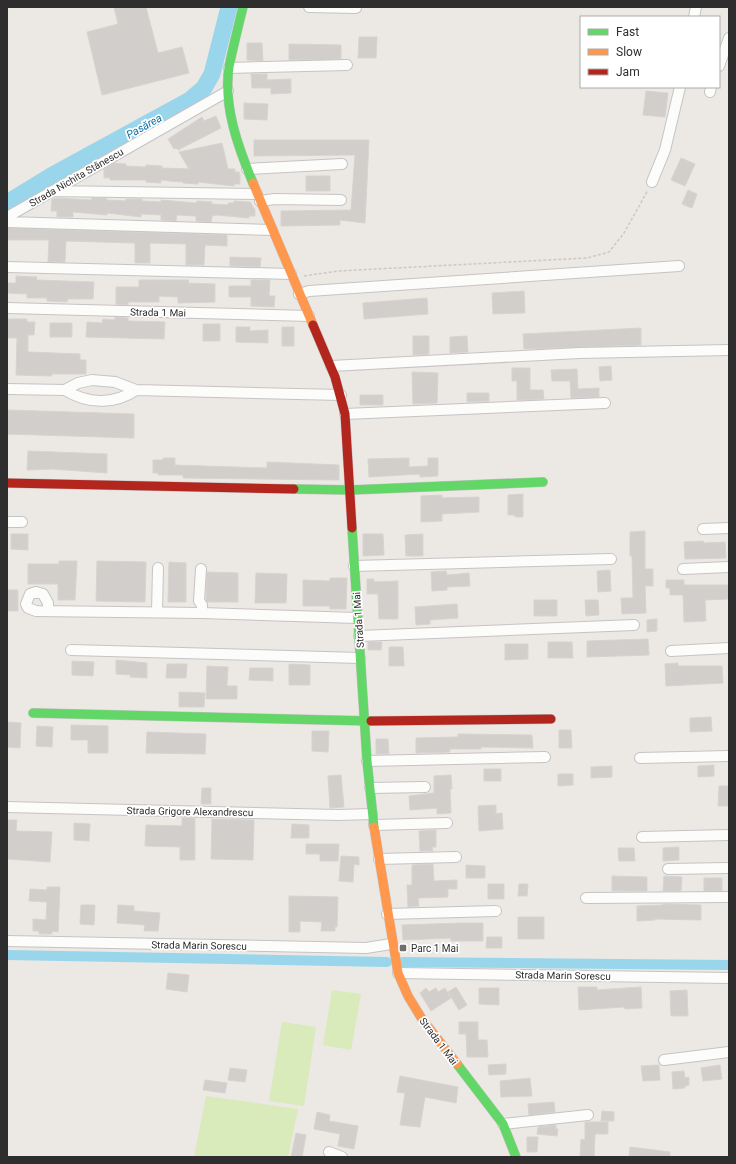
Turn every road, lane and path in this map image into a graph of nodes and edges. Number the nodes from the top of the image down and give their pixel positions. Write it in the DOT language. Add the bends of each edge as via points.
graph roads {
  1 [pos="243,7"];
  2 [pos="308,7"];
  3 [pos="356,8"];
  4 [pos="729,38"];
  5 [pos="720,63"];
  6 [pos="347,65"];
  7 [pos="229,68"];
  8 [pos="680,88"];
  9 [pos="228,91"];
  10 [pos="342,164"];
  11 [pos="247,169"];
  12 [pos="652,182"];
  13 [pos="52,191"];
  14 [pos="258,197"];
  15 [pos="342,200"];
  16 [pos="7,217"];
  17 [pos="7,222"];
  18 [pos="272,230"];
  19 [pos="7,266"];
  20 [pos="679,266"];
  21 [pos="292,278"];
  22 [pos="299,294"];
  23 [pos="7,308"];
  24 [pos="309,316"];
  25 [pos="729,350"];
  26 [pos="330,366"];
  27 [pos="7,389"];
  28 [pos="65,390"];
  29 [pos="136,390"];
  30 [pos="341,395"];
  31 [pos="605,403"];
  32 [pos="345,414"];
  33 [pos="7,482"];
  34 [pos="543,482"];
  35 [pos="350,490"];
  36 [pos="7,522"];
  37 [pos="22,522"];
  38 [pos="729,528"];
  39 [pos="703,529"];
  40 [pos="611,559"];
  41 [pos="354,566"];
  42 [pos="729,567"];
  43 [pos="158,568"];
  44 [pos="201,569"];
  45 [pos="683,569"];
  46 [pos="48,611"];
  47 [pos="157,612"];
  48 [pos="202,613"];
  49 [pos="357,618"];
  50 [pos="634,625"];
  51 [pos="359,636"];
  52 [pos="729,648"];
  53 [pos="71,650"];
  54 [pos="672,651"];
  55 [pos="360,658"];
  56 [pos="33,713"];
  57 [pos="551,719"];
  58 [pos="364,721"];
  59 [pos="729,756"];
  60 [pos="545,757"];
  61 [pos="640,758"];
  62 [pos="367,761"];
  63 [pos="425,787"];
  64 [pos="370,788"];
  65 [pos="7,807"];
  66 [pos="372,814"];
  67 [pos="447,823"];
  68 [pos="374,825"];
  69 [pos="729,835"];
  70 [pos="642,837"];
  71 [pos="456,857"];
  72 [pos="379,859"];
  73 [pos="729,868"];
  74 [pos="668,869"];
  75 [pos="729,897"];
  76 [pos="586,898"];
  77 [pos="496,911"];
  78 [pos="387,914"];
  79 [pos="7,941"];
  80 [pos="391,944"];
  81 [pos="398,973"];
  82 [pos="729,978"];
  83 [pos="729,1052"];
  84 [pos="664,1060"];
  85 [pos="588,1115"];
  86 [pos="503,1124"];
  87 [pos="329,1152"];
  88 [pos="342,1157"];
  89 [pos="516,1157"];
  1 -- 7 [label="street, Strada 1 Mai"];
  2 -- 3 [label="street"];
  4 -- 5 [label="street"];
  6 -- 7 [label="street"];
  7 -- 9 [label="street, Strada 1 Mai"];
  8 -- 12 [label="street" via="665,150"];
  9 -- 11 [label="street, Strada 1 Mai" via="233,127"];
  9 -- 13 [label="street, Strada Nichita Stănescu"];
  10 -- 11 [label="street"];
  11 -- 14 [label="street, Strada 1 Mai"];
  12 -- 21 [label="path" via="617,244 609,252 587,258 338,271"];
  13 -- 14 [label="street"];
  13 -- 16 [label="street, Strada Nichita Stănescu"];
  14 -- 15 [label="street"];
  14 -- 18 [label="street, Strada 1 Mai"];
  17 -- 18 [label="street"];
  18 -- 21 [label="street, Strada 1 Mai"];
  19 -- 21 [label="street"];
  20 -- 22 [label="street"];
  21 -- 22 [label="street, Strada 1 Mai"];
  22 -- 24 [label="street, Strada 1 Mai"];
  23 -- 24 [label="street, Strada 1 Mai"];
  24 -- 26 [label="street, Strada 1 Mai"];
  25 -- 26 [label="street" via="579,353"];
  26 -- 30 [label="street, Strada 1 Mai"];
  27 -- 28 [label="street"];
  28 -- 29 [label="street" via="78,383 92,380 115,382"];
  28 -- 29 [label="street" via="85,399 106,401 126,397"];
  29 -- 30 [label="street"];
  30 -- 32 [label="street, Strada 1 Mai"];
  31 -- 32 [label="street"];
  32 -- 35 [label="street, Strada 1 Mai"];
  33 -- 35 [label="street"];
  34 -- 35 [label="street"];
  35 -- 41 [label="street, Strada 1 Mai"];
  36 -- 37 [label="street"];
  38 -- 39 [label="street"];
  40 -- 41 [label="street"];
  41 -- 49 [label="street, Strada 1 Mai"];
  42 -- 45 [label="street"];
  43 -- 47 [label="street"];
  44 -- 48 [label="street" via="199,601"];
  46 -- 47 [label="street"];
  47 -- 48 [label="street"];
  48 -- 49 [label="street"];
  49 -- 51 [label="street, Strada 1 Mai"];
  50 -- 51 [label="street"];
  51 -- 55 [label="street, Strada 1 Mai"];
  52 -- 54 [label="street"];
  53 -- 55 [label="street"];
  55 -- 58 [label="street, Strada 1 Mai"];
  56 -- 58 [label="street"];
  57 -- 58 [label="street"];
  58 -- 62 [label="street, Strada 1 Mai"];
  59 -- 61 [label="street"];
  60 -- 62 [label="street"];
  62 -- 64 [label="street, Strada 1 Mai"];
  63 -- 64 [label="street"];
  64 -- 66 [label="street, Strada 1 Mai"];
  65 -- 66 [label="street, Strada Grigore Alexandrescu"];
  66 -- 68 [label="street, Strada 1 Mai"];
  67 -- 68 [label="street"];
  68 -- 72 [label="street, Strada 1 Mai"];
  69 -- 70 [label="street"];
  71 -- 72 [label="street"];
  72 -- 78 [label="street, Strada 1 Mai"];
  73 -- 74 [label="street"];
  75 -- 76 [label="street"];
  77 -- 78 [label="street"];
  78 -- 80 [label="street, Strada 1 Mai"];
  79 -- 80 [label="street, Strada Marin Sorescu" via="366,948"];
  80 -- 81 [label="street, Strada 1 Mai"];
  81 -- 82 [label="street, Strada Marin Sorescu"];
  81 -- 86 [label="street, Strada 1 Mai" via="422,1019"];
  83 -- 84 [label="street"];
  85 -- 86 [label="street"];
  86 -- 89 [label="street, Strada 1 Mai"];
  87 -- 88 [label="street"];
}
